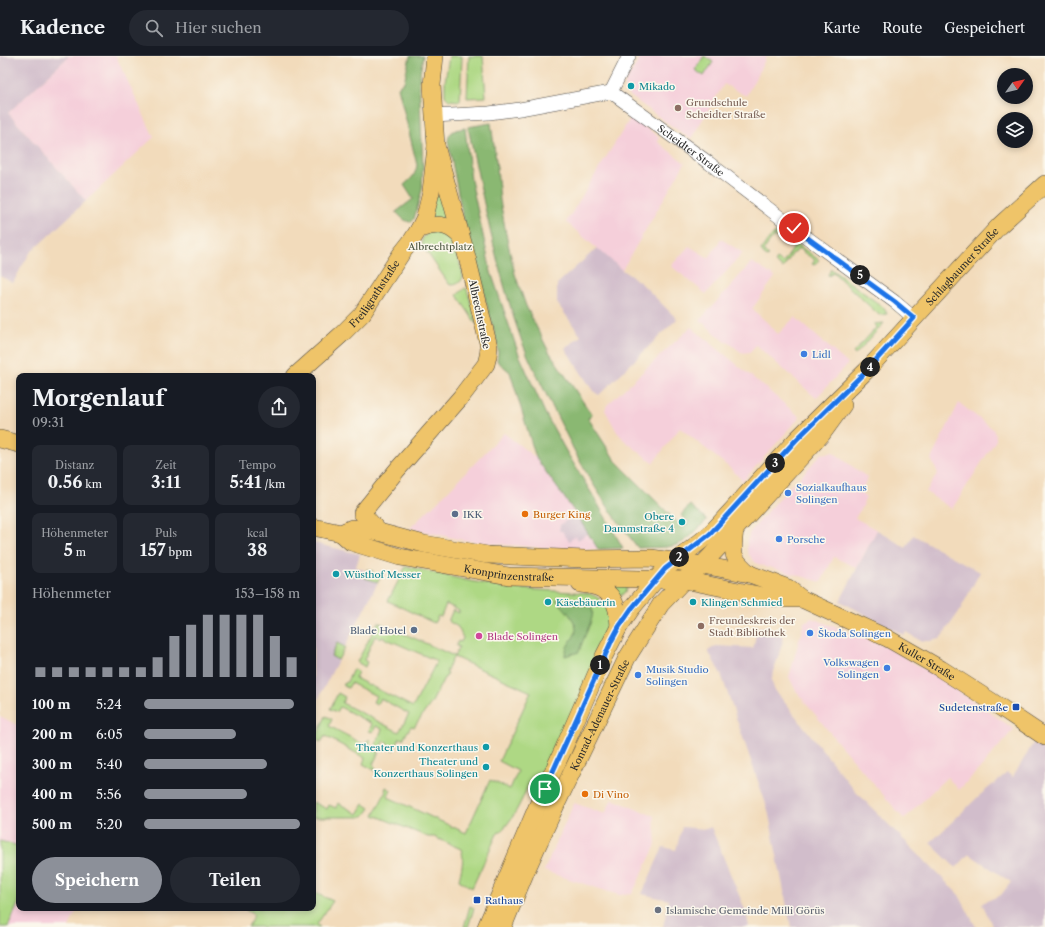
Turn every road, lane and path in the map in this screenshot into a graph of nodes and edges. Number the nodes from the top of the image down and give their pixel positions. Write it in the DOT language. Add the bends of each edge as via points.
graph roads {
  1 [pos="435,56"];
  2 [pos="629,56"];
  3 [pos="611,92"];
  4 [pos="433,116"];
  5 [pos="436,146"];
  6 [pos="1045,184"];
  7 [pos="419,229"];
  8 [pos="460,236"];
  9 [pos="914,318"];
  10 [pos="866,371"];
  11 [pos="298,373"];
  12 [pos="0,439"];
  13 [pos="16,443"];
  14 [pos="362,513"];
  15 [pos="316,528"];
  16 [pos="735,529"];
  17 [pos="379,532"];
  18 [pos="341,533"];
  19 [pos="404,539"];
  20 [pos="400,557"];
  21 [pos="677,571"];
  22 [pos="750,574"];
  23 [pos="509,576"];
  24 [pos="802,599"];
  25 [pos="619,627"];
  26 [pos="1045,737"];
  27 [pos="486,927"];
  28 [pos="503,927"];
  1 -- 4 [label="main road" via="432,84"];
  2 -- 3 [label="street"];
  3 -- 4 [label="street" via="527,108"];
  3 -- 9 [label="street, Scheidter Straße"];
  4 -- 5 [label="main road"];
  5 -- 7 [label="main road, Freiligrathstraße" via="431,192 425,217"];
  5 -- 8 [label="main road, Albrechtstraße"];
  6 -- 9 [label="main road, Schlagbaumer Straße" via="999,226"];
  7 -- 8 [label="main road" via="440,225 450,228"];
  7 -- 11 [label="main road, Freiligrathstraße" via="362,314"];
  8 -- 14 [label="main road, Albrechtstraße" via="489,347 486,364"];
  9 -- 10 [label="main road, Schlagbaumer Straße"];
  10 -- 16 [label="main road, Schlagbaumer Straße" via="822,434"];
  10 -- 21 [label="main road, Schlagbaumer Straße" via="796,440"];
  12 -- 13 [label="main road"];
  14 -- 17 [label="main road"];
  14 -- 18 [label="main road, Albrechtstraße"];
  15 -- 18 [label="main road, Kronprinzenstraße"];
  16 -- 21 [label="main road, Schlagbaumer Straße"];
  16 -- 22 [label="main road" via="733,553 739,564"];
  17 -- 18 [label="main road, Kronprinzenstraße" via="352,528"];
  17 -- 19 [label="main road, Kronprinzenstraße"];
  18 -- 20 [label="main road, Kronprinzenstraße" via="350,542"];
  19 -- 20 [label="main road"];
  19 -- 21 [label="main road, Kronprinzenstraße" via="488,555 584,559 651,558"];
  20 -- 23 [label="main road, Kronprinzenstraße"];
  21 -- 22 [label="main road, Kuller Straße"];
  21 -- 23 [label="main road, Kronprinzenstraße"];
  21 -- 24 [label="main road, Kuller Straße" via="768,597"];
  21 -- 25 [label="main road, Konrad-Adenauer-Straße" via="636,602"];
  21 -- 28 [label="main road, Konrad-Adenauer-Straße" via="661,604 627,658 556,805"];
  22 -- 24 [label="main road, Kuller Straße" via="788,588"];
  23 -- 25 [label="main road" via="538,583 596,586 609,594 614,602"];
  24 -- 26 [label="main road, Kuller Straße" via="886,638 941,669"];
  25 -- 27 [label="main road, Konrad-Adenauer-Straße" via="543,793"];
}
